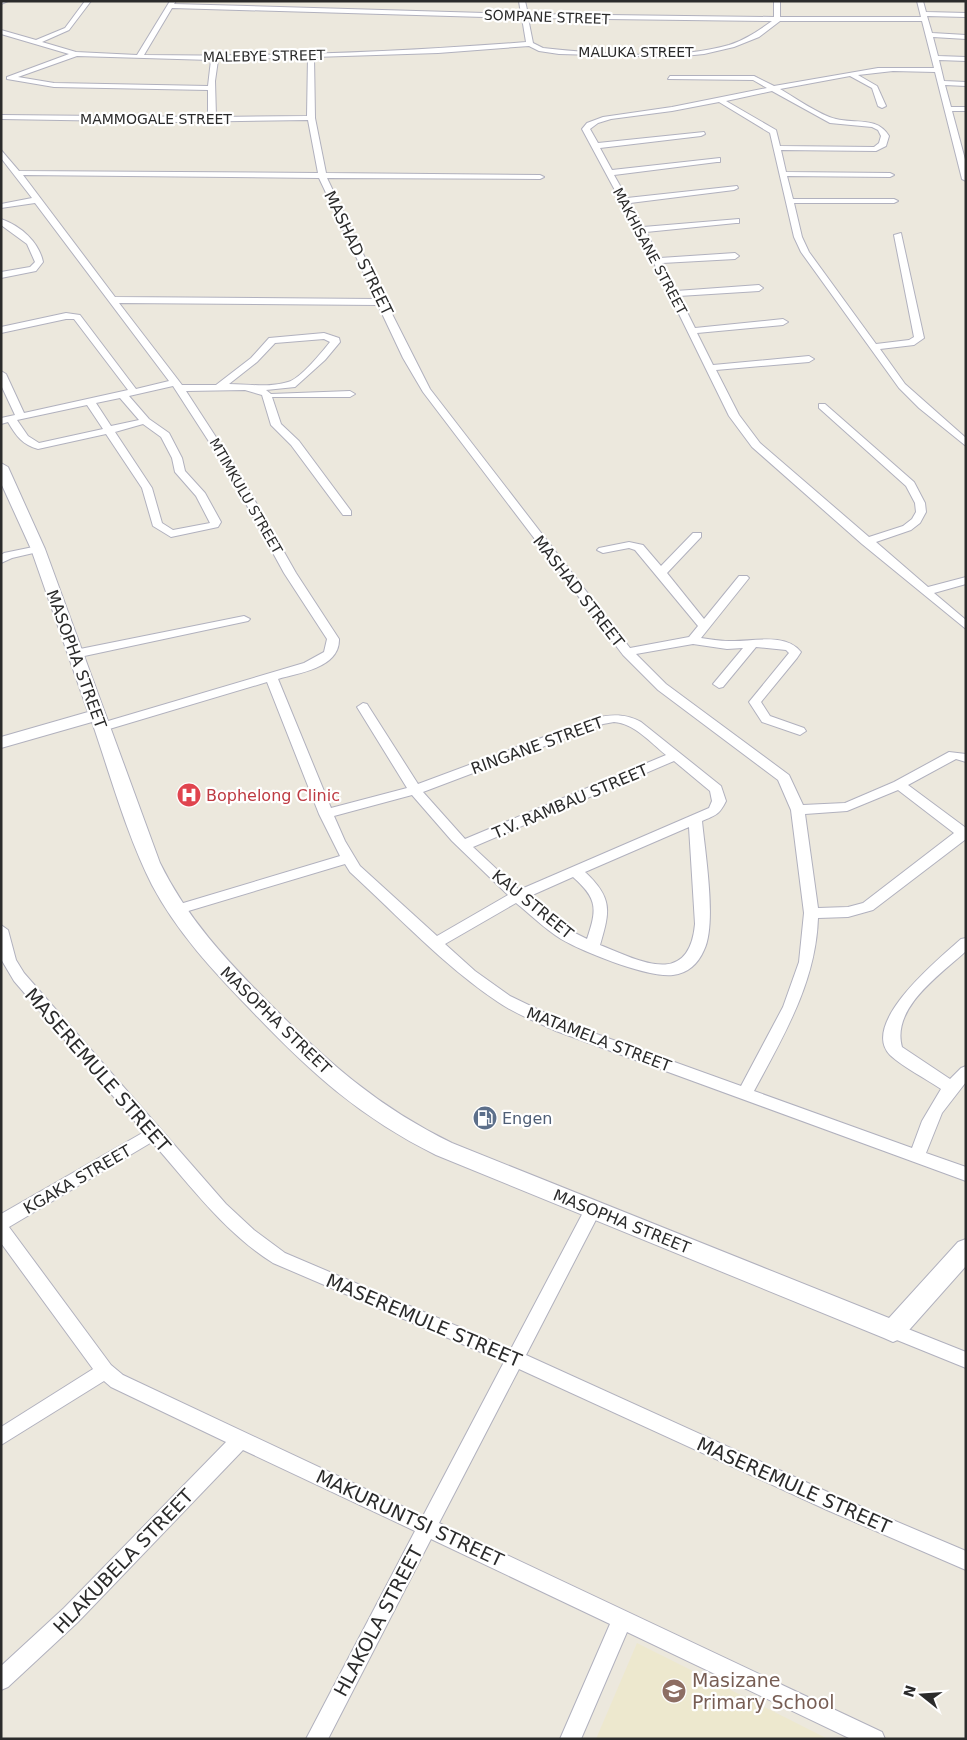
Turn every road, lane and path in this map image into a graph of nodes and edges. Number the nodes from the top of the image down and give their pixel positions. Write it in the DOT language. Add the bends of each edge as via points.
graph roads {
  1 [pos="5,1"];
  2 [pos="88,1"];
  3 [pos="522,1"];
  4 [pos="777,1"];
  5 [pos="920,1"];
  6 [pos="1,2"];
  7 [pos="171,4"];
  8 [pos="966,15"];
  9 [pos="924,16"];
  10 [pos="525,17"];
  11 [pos="777,20"];
  12 [pos="1,32"];
  13 [pos="929,35"];
  14 [pos="966,37"];
  15 [pos="37,42"];
  16 [pos="530,44"];
  17 [pos="76,54"];
  18 [pos="311,55"];
  19 [pos="139,57"];
  20 [pos="215,58"];
  21 [pos="935,58"];
  22 [pos="966,59"];
  23 [pos="939,70"];
  24 [pos="852,74"];
  25 [pos="10,78"];
  26 [pos="670,78"];
  27 [pos="1,81"];
  28 [pos="943,83"];
  29 [pos="966,84"];
  30 [pos="210,88"];
  31 [pos="775,89"];
  32 [pos="720,100"];
  33 [pos="882,106"];
  34 [pos="948,109"];
  35 [pos="966,109"];
  36 [pos="1,117"];
  37 [pos="311,118"];
  38 [pos="212,120"];
  39 [pos="701,134"];
  40 [pos="955,135"];
  41 [pos="966,136"];
  42 [pos="595,146"];
  43 [pos="778,148"];
  44 [pos="1,152"];
  45 [pos="717,160"];
  46 [pos="17,173"];
  47 [pos="609,173"];
  48 [pos="785,174"];
  49 [pos="890,174"];
  50 [pos="322,175"];
  51 [pos="540,177"];
  52 [pos="966,179"];
  53 [pos="734,188"];
  54 [pos="37,200"];
  55 [pos="624,201"];
  56 [pos="791,201"];
  57 [pos="894,201"];
  58 [pos="1,206"];
  59 [pos="1,221"];
  60 [pos="736,221"];
  61 [pos="11,226"];
  62 [pos="1,228"];
  63 [pos="640,230"];
  64 [pos="898,235"];
  65 [pos="735,256"];
  66 [pos="657,261"];
  67 [pos="1,275"];
  68 [pos="758,288"];
  69 [pos="673,294"];
  70 [pos="112,300"];
  71 [pos="384,302"];
  72 [pos="783,322"];
  73 [pos="1,330"];
  74 [pos="692,330"];
  75 [pos="875,347"];
  76 [pos="809,359"];
  77 [pos="709,368"];
  78 [pos="1,374"];
  79 [pos="177,386"];
  80 [pos="218,388"];
  81 [pos="255,388"];
  82 [pos="134,392"];
  83 [pos="123,394"];
  84 [pos="350,394"];
  85 [pos="267,395"];
  86 [pos="90,402"];
  87 [pos="822,406"];
  88 [pos="21,417"];
  89 [pos="6,420"];
  90 [pos="145,422"];
  91 [pos="108,430"];
  92 [pos="966,444"];
  93 [pos="1,468"];
  94 [pos="347,513"];
  95 [pos="697,535"];
  96 [pos="866,542"];
  97 [pos="38,549"];
  98 [pos="603,550"];
  99 [pos="1,560"];
  100 [pos="662,573"];
  101 [pos="743,578"];
  102 [pos="966,580"];
  103 [pos="925,592"];
  104 [pos="244,618"];
  105 [pos="966,626"];
  106 [pos="705,627"];
  107 [pos="693,640"];
  108 [pos="752,645"];
  109 [pos="626,652"];
  110 [pos="75,654"];
  111 [pos="271,678"];
  112 [pos="719,684"];
  113 [pos="363,707"];
  114 [pos="99,721"];
  115 [pos="800,731"];
  116 [pos="1,742"];
  117 [pos="675,756"];
  118 [pos="966,758"];
  119 [pos="899,784"];
  120 [pos="415,790"];
  121 [pos="798,810"];
  122 [pos="326,814"];
  123 [pos="695,820"];
  124 [pos="964,834"];
  125 [pos="464,845"];
  126 [pos="347,858"];
  127 [pos="575,871"];
  128 [pos="517,896"];
  129 [pos="175,910"];
  130 [pos="811,913"];
  131 [pos="1,930"];
  132 [pos="434,944"];
  133 [pos="966,944"];
  134 [pos="592,947"];
  135 [pos="966,1072"];
  136 [pos="950,1087"];
  137 [pos="745,1093"];
  138 [pos="153,1134"];
  139 [pos="917,1156"];
  140 [pos="966,1174"];
  141 [pos="594,1210"];
  142 [pos="1,1223"];
  143 [pos="1,1229"];
  144 [pos="966,1249"];
  145 [pos="893,1331"];
  146 [pos="514,1358"];
  147 [pos="966,1360"];
  148 [pos="105,1371"];
  149 [pos="1,1437"];
  150 [pos="241,1439"];
  151 [pos="428,1526"];
  152 [pos="966,1561"];
  153 [pos="623,1619"];
  154 [pos="1,1680"];
  155 [pos="316,1739"];
  156 [pos="570,1739"];
  157 [pos="875,1739"];
  1 -- 6 [label="street"];
  2 -- 15 [label="street" via="67,29"];
  3 -- 10 [label="street"];
  4 -- 11 [label="street"];
  5 -- 9 [label="street"];
  7 -- 10 [label="street, SOMPANE STREET"];
  7 -- 19 [label="street"];
  8 -- 9 [label="street, SOMPANE STREET"];
  9 -- 11 [label="street, SOMPANE STREET"];
  9 -- 13 [label="street"];
  10 -- 11 [label="street, SOMPANE STREET"];
  10 -- 16 [label="street"];
  11 -- 16 [label="street, MALUKA STREET" via="759,36 690,55 560,52 541,50"];
  12 -- 15 [label="street, MALEBYE STREET"];
  13 -- 14 [label="street"];
  13 -- 21 [label="street"];
  15 -- 17 [label="street, MALEBYE STREET"];
  16 -- 18 [label="street, MALEBYE STREET"];
  17 -- 19 [label="street, MALEBYE STREET"];
  17 -- 25 [label="street"];
  18 -- 20 [label="street, MALEBYE STREET"];
  18 -- 37 [label="street, MASHAD STREET"];
  19 -- 20 [label="street, MALEBYE STREET"];
  20 -- 30 [label="street"];
  21 -- 22 [label="street"];
  21 -- 23 [label="street"];
  23 -- 24 [label="street, MAKHISANE STREET" via="884,69"];
  23 -- 28 [label="street"];
  24 -- 31 [label="street, MAKHISANE STREET"];
  24 -- 33 [label="street" via="875,88"];
  25 -- 27 [label="street"];
  25 -- 30 [label="street" via="54,85"];
  26 -- 31 [label="street" via="750,78"];
  28 -- 29 [label="street"];
  28 -- 34 [label="street"];
  30 -- 38 [label="street" via="214,94"];
  31 -- 32 [label="street, MAKHISANE STREET"];
  31 -- 43 [label="street" via="833,120 874,125 885,136 883,144 876,149"];
  32 -- 42 [label="street, MAKHISANE STREET" via="594,121 586,129"];
  32 -- 43 [label="street" via="771,129"];
  34 -- 35 [label="street"];
  34 -- 40 [label="street"];
  36 -- 38 [label="street, MAMMOGALE STREET"];
  37 -- 38 [label="street, MAMMOGALE STREET"];
  37 -- 50 [label="street, MASHAD STREET"];
  39 -- 42 [label="street"];
  40 -- 41 [label="street"];
  40 -- 52 [label="street"];
  42 -- 47 [label="street, MAKHISANE STREET"];
  43 -- 48 [label="street"];
  44 -- 46 [label="street, MTIMKULU STREET"];
  45 -- 47 [label="street"];
  46 -- 50 [label="street"];
  46 -- 54 [label="street, MTIMKULU STREET"];
  47 -- 55 [label="street, MAKHISANE STREET"];
  48 -- 49 [label="street"];
  48 -- 56 [label="street"];
  50 -- 51 [label="street"];
  50 -- 71 [label="street, MASHAD STREET"];
  53 -- 55 [label="street"];
  54 -- 58 [label="street"];
  54 -- 70 [label="street, MTIMKULU STREET"];
  55 -- 63 [label="street, MAKHISANE STREET"];
  56 -- 57 [label="street"];
  56 -- 75 [label="street" via="801,245"];
  59 -- 61 [label="street"];
  60 -- 63 [label="street"];
  61 -- 62 [label="street"];
  61 -- 67 [label="street" via="30,242 39,262 33,269"];
  63 -- 66 [label="street, MAKHISANE STREET"];
  64 -- 75 [label="street" via="919,338 911,343"];
  65 -- 66 [label="street"];
  66 -- 69 [label="street, MAKHISANE STREET"];
  68 -- 69 [label="street"];
  69 -- 74 [label="street, MAKHISANE STREET"];
  70 -- 71 [label="street"];
  70 -- 79 [label="street, MTIMKULU STREET"];
  71 -- 109 [label="street, MASHAD STREET" via="426,390"];
  72 -- 74 [label="street"];
  73 -- 82 [label="street" via="66,316 77,317"];
  74 -- 77 [label="street, MAKHISANE STREET"];
  75 -- 92 [label="street" via="911,396"];
  76 -- 77 [label="street"];
  77 -- 96 [label="street, MAKHISANE STREET" via="734,416 756,445"];
  78 -- 88 [label="street"];
  79 -- 80 [label="street"];
  79 -- 82 [label="street"];
  79 -- 111 [label="street, MTIMKULU STREET" via="233,471 290,573 333,639 333,650 320,660"];
  80 -- 81 [label="street"];
  80 -- 81 [label="street" via="254,360 272,340 334,338 326,354 292,385"];
  81 -- 85 [label="street"];
  82 -- 83 [label="street"];
  83 -- 86 [label="street"];
  83 -- 90 [label="street"];
  84 -- 85 [label="street"];
  85 -- 94 [label="street" via="276,425 295,443"];
  86 -- 88 [label="street"];
  86 -- 91 [label="street"];
  87 -- 96 [label="street" via="910,484 920,503 921,512 907,528"];
  88 -- 89 [label="street"];
  89 -- 91 [label="street" via="25,441 39,446"];
  90 -- 91 [label="street"];
  90 -- 91 [label="street" via="168,440 180,472 204,499 216,522 214,525 171,534 157,524 147,488"];
  93 -- 97 [label="street, MASOPHA STREET"];
  95 -- 100 [label="street"];
  96 -- 103 [label="street, MAKHISANE STREET"];
  97 -- 99 [label="street" via="14,553"];
  97 -- 110 [label="street, MASOPHA STREET"];
  98 -- 100 [label="street" via="637,545"];
  100 -- 106 [label="street"];
  101 -- 106 [label="street"];
  102 -- 103 [label="street"];
  103 -- 105 [label="street, MAKHISANE STREET"];
  104 -- 110 [label="street"];
  106 -- 107 [label="street"];
  107 -- 108 [label="street"];
  107 -- 109 [label="street"];
  108 -- 112 [label="street"];
  108 -- 115 [label="street" via="780,645 794,650 755,702 766,719"];
  109 -- 121 [label="street, MASHAD STREET" via="662,686 784,778"];
  110 -- 114 [label="street, MASOPHA STREET"];
  111 -- 114 [label="street, MTIMKULU STREET"];
  111 -- 122 [label="street, MATAMELA STREET"];
  113 -- 120 [label="street, KAU STREET"];
  114 -- 116 [label="street"];
  114 -- 129 [label="street, MASOPHA STREET" via="151,863"];
  117 -- 120 [label="street, RINGANE STREET" via="632,722 612,718"];
  117 -- 123 [label="street, RINGANE STREET" via="716,789 719,801 714,811"];
  117 -- 125 [label="street, T.V. RAMBAU STREET"];
  118 -- 119 [label="street" via="954,755"];
  119 -- 121 [label="street" via="847,807"];
  119 -- 124 [label="street"];
  120 -- 122 [label="street, RINGANE STREET"];
  120 -- 125 [label="street, KAU STREET"];
  121 -- 130 [label="street, MASHAD STREET"];
  122 -- 126 [label="street, MATAMELA STREET"];
  123 -- 127 [label="street"];
  123 -- 134 [label="street, KAU STREET" via="700,870 700,937 698,948 684,967 670,970 652,968"];
  124 -- 130 [label="street" via="868,907 848,912"];
  125 -- 128 [label="street, KAU STREET"];
  126 -- 129 [label="street"];
  126 -- 132 [label="street, MATAMELA STREET"];
  127 -- 128 [label="street"];
  127 -- 134 [label="street" via="596,891 602,905 601,923"];
  128 -- 132 [label="street"];
  128 -- 134 [label="street, KAU STREET" via="565,934"];
  129 -- 141 [label="street, MASOPHA STREET" via="199,944 299,1047 372,1108 444,1149"];
  130 -- 137 [label="street, MASHAD STREET" via="810,943 797,992"];
  131 -- 138 [label="street, MASEREMULE STREET" via="9,961 19,978"];
  132 -- 137 [label="street, MATAMELA STREET" via="470,975 526,1012"];
  133 -- 136 [label="street" via="909,997 897,1016 891,1035 895,1050"];
  135 -- 136 [label="street"];
  136 -- 139 [label="street" via="934,1110"];
  137 -- 139 [label="street, MATAMELA STREET"];
  138 -- 142 [label="street, KGAKA STREET"];
  138 -- 146 [label="street, MASEREMULE STREET" via="245,1235 278,1258"];
  139 -- 140 [label="street, MATAMELA STREET"];
  141 -- 145 [label="street, MASOPHA STREET"];
  141 -- 146 [label="street, HLAKOLA STREET"];
  143 -- 148 [label="street, MAKURUNTSI STREET"];
  144 -- 145 [label="street"];
  145 -- 147 [label="street, MASOPHA STREET"];
  146 -- 151 [label="street, HLAKOLA STREET"];
  146 -- 152 [label="street, MASEREMULE STREET"];
  148 -- 149 [label="street"];
  148 -- 150 [label="street, MAKURUNTSI STREET" via="117,1381"];
  150 -- 151 [label="street, MAKURUNTSI STREET"];
  150 -- 154 [label="street, HLAKUBELA STREET" via="71,1615"];
  151 -- 153 [label="street, MAKURUNTSI STREET"];
  151 -- 155 [label="street, HLAKOLA STREET"];
  153 -- 156 [label="street"];
  153 -- 157 [label="street, MAKURUNTSI STREET"];
}
